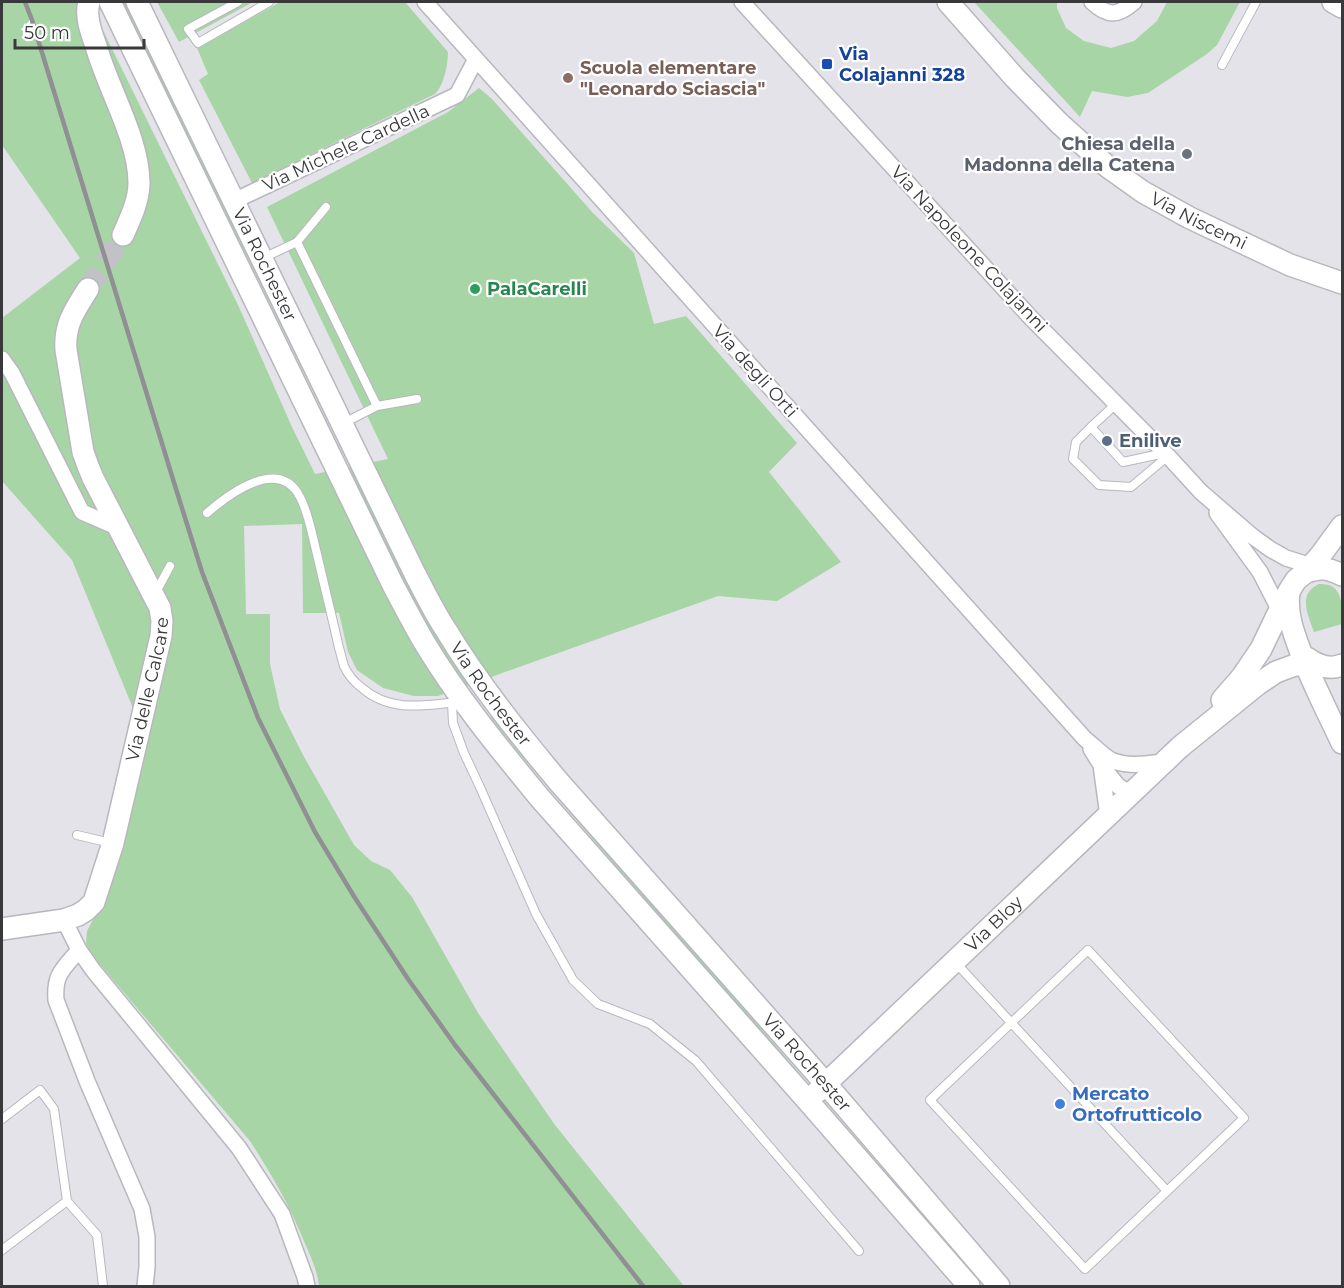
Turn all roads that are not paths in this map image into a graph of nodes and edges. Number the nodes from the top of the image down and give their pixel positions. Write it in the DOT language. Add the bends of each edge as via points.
graph roads {
  1 [pos="89,2"];
  2 [pos="110,2"];
  3 [pos="137,2"];
  4 [pos="238,2"];
  5 [pos="269,2"];
  6 [pos="425,2"];
  7 [pos="742,2"];
  8 [pos="948,2"];
  9 [pos="1092,2"];
  10 [pos="1134,2"];
  11 [pos="1256,2"];
  12 [pos="1334,2"];
  13 [pos="1342,7"];
  14 [pos="476,59"];
  15 [pos="1222,65"];
  16 [pos="234,201"];
  17 [pos="326,207"];
  18 [pos="123,235"];
  19 [pos="297,242"];
  20 [pos="262,258"];
  21 [pos="1342,283"];
  22 [pos="88,289"];
  23 [pos="2,359"];
  24 [pos="417,399"];
  25 [pos="1116,404"];
  26 [pos="377,406"];
  27 [pos="342,424"];
  28 [pos="1091,427"];
  29 [pos="1166,455"];
  30 [pos="1201,492"];
  31 [pos="207,513"];
  32 [pos="119,528"];
  33 [pos="1340,529"];
  34 [pos="1286,558"];
  35 [pos="170,566"];
  36 [pos="1312,569"];
  37 [pos="1342,575"];
  38 [pos="1289,591"];
  39 [pos="155,596"];
  40 [pos="1280,611"];
  41 [pos="1305,655"];
  42 [pos="1342,665"];
  43 [pos="458,702"];
  44 [pos="1342,743"];
  45 [pos="1180,747"];
  46 [pos="1106,762"];
  47 [pos="1163,762"];
  48 [pos="1131,794"];
  49 [pos="1108,816"];
  50 [pos="77,835"];
  51 [pos="113,843"];
  52 [pos="64,920"];
  53 [pos="2,929"];
  54 [pos="79,950"];
  55 [pos="955,962"];
  56 [pos="1012,1024"];
  57 [pos="826,1084"];
  58 [pos="807,1100"];
  59 [pos="2,1119"];
  60 [pos="1167,1191"];
  61 [pos="67,1202"];
  62 [pos="2,1250"];
  63 [pos="859,1251"];
  64 [pos="103,1287"];
  65 [pos="145,1287"];
  66 [pos="307,1287"];
  67 [pos="969,1287"];
  68 [pos="999,1287"];
  1 -- 18 [label="main road" via="90,28 101,64 134,146 139,183 134,210"];
  2 -- 43 [label="main road, Via Rochester" via="393,585"];
  3 -- 16 [label="main road, Via Rochester"];
  4 -- 5 [label="lane" via="188,29 198,43"];
  6 -- 14 [label="street, Via degli Orti"];
  7 -- 25 [label="street, Via Napoleone Colajanni" via="1023,309"];
  8 -- 21 [label="main road, Via Niscemi" via="1060,124 1134,186 1250,247"];
  9 -- 10 [label="street" via="1113,14"];
  11 -- 15 [label="lane"];
  12 -- 13 [label="main road"];
  14 -- 16 [label="street, Via Michele Cardella" via="457,95"];
  14 -- 46 [label="street, Via degli Orti"];
  16 -- 20 [label="main road, Via Rochester"];
  17 -- 19 [label="lane"];
  19 -- 20 [label="lane"];
  19 -- 26 [label="lane"];
  20 -- 27 [label="main road, Via Rochester"];
  22 -- 32 [label="main road, Via delle Calcare" via="68,323 66,350 83,452"];
  23 -- 32 [label="street" via="82,512"];
  24 -- 26 [label="lane"];
  25 -- 28 [label="lane"];
  25 -- 29 [label="street, Via Napoleone Colajanni"];
  26 -- 27 [label="lane"];
  27 -- 57 [label="main road, Via Rochester" via="415,574 473,672 558,781"];
  28 -- 29 [label="lane" via="1123,462"];
  28 -- 29 [label="lane" via="1076,442 1073,459 1099,485 1131,487"];
  29 -- 30 [label="street, Via Napoleone Colajanni"];
  30 -- 34 [label="street" via="1252,536"];
  30 -- 40 [label="street" via="1260,573"];
  31 -- 43 [label="lane" via="224,498 264,479 291,485 309,520 344,666 354,681 387,703 406,706"];
  32 -- 39 [label="main road, Via delle Calcare"];
  33 -- 34 [label="street" via="1310,551"];
  33 -- 36 [label="main road"];
  34 -- 36 [label="street"];
  35 -- 39 [label="lane"];
  36 -- 37 [label="main road"];
  36 -- 38 [label="main road" via="1296,580"];
  38 -- 40 [label="main road"];
  38 -- 41 [label="main road" via="1287,605"];
  39 -- 51 [label="main road, Via delle Calcare" via="162,621 161,636"];
  40 -- 41 [label="street"];
  40 -- 45 [label="main road" via="1242,677"];
  41 -- 42 [label="main road" via="1328,667"];
  41 -- 44 [label="main road"];
  41 -- 45 [label="main road" via="1295,665 1258,684"];
  43 -- 58 [label="main road, Via Rochester"];
  43 -- 63 [label="lane" via="453,723 464,753 536,914 573,980 598,1005 650,1024 696,1061"];
  45 -- 47 [label="main road, Via Bloy"];
  46 -- 47 [label="street"];
  46 -- 48 [label="street, Via degli Orti" via="1119,786"];
  46 -- 49 [label="street"];
  47 -- 48 [label="main road, Via Bloy"];
  48 -- 49 [label="main road, Via Bloy"];
  49 -- 55 [label="main road, Via Bloy"];
  50 -- 51 [label="lane"];
  51 -- 52 [label="main road, Via delle Calcare" via="94,902"];
  52 -- 53 [label="main road, Via delle Calcare"];
  52 -- 54 [label="street"];
  54 -- 65 [label="street" via="58,974 56,1000 142,1209 147,1237"];
  54 -- 66 [label="street" via="239,1148 282,1215"];
  55 -- 56 [label="lane"];
  55 -- 57 [label="main road, Via Bloy"];
  56 -- 60 [label="lane"];
  56 -- 60 [label="lane" via="1088,951 1244,1118"];
  56 -- 60 [label="lane" via="930,1100 1085,1269"];
  57 -- 58 [label="main road, Via Bloy"];
  57 -- 68 [label="main road, Via Rochester"];
  58 -- 67 [label="main road, Via Rochester"];
  59 -- 61 [label="lane" via="40,1090 54,1110"];
  61 -- 62 [label="lane"];
  61 -- 64 [label="lane" via="97,1236"];
}
